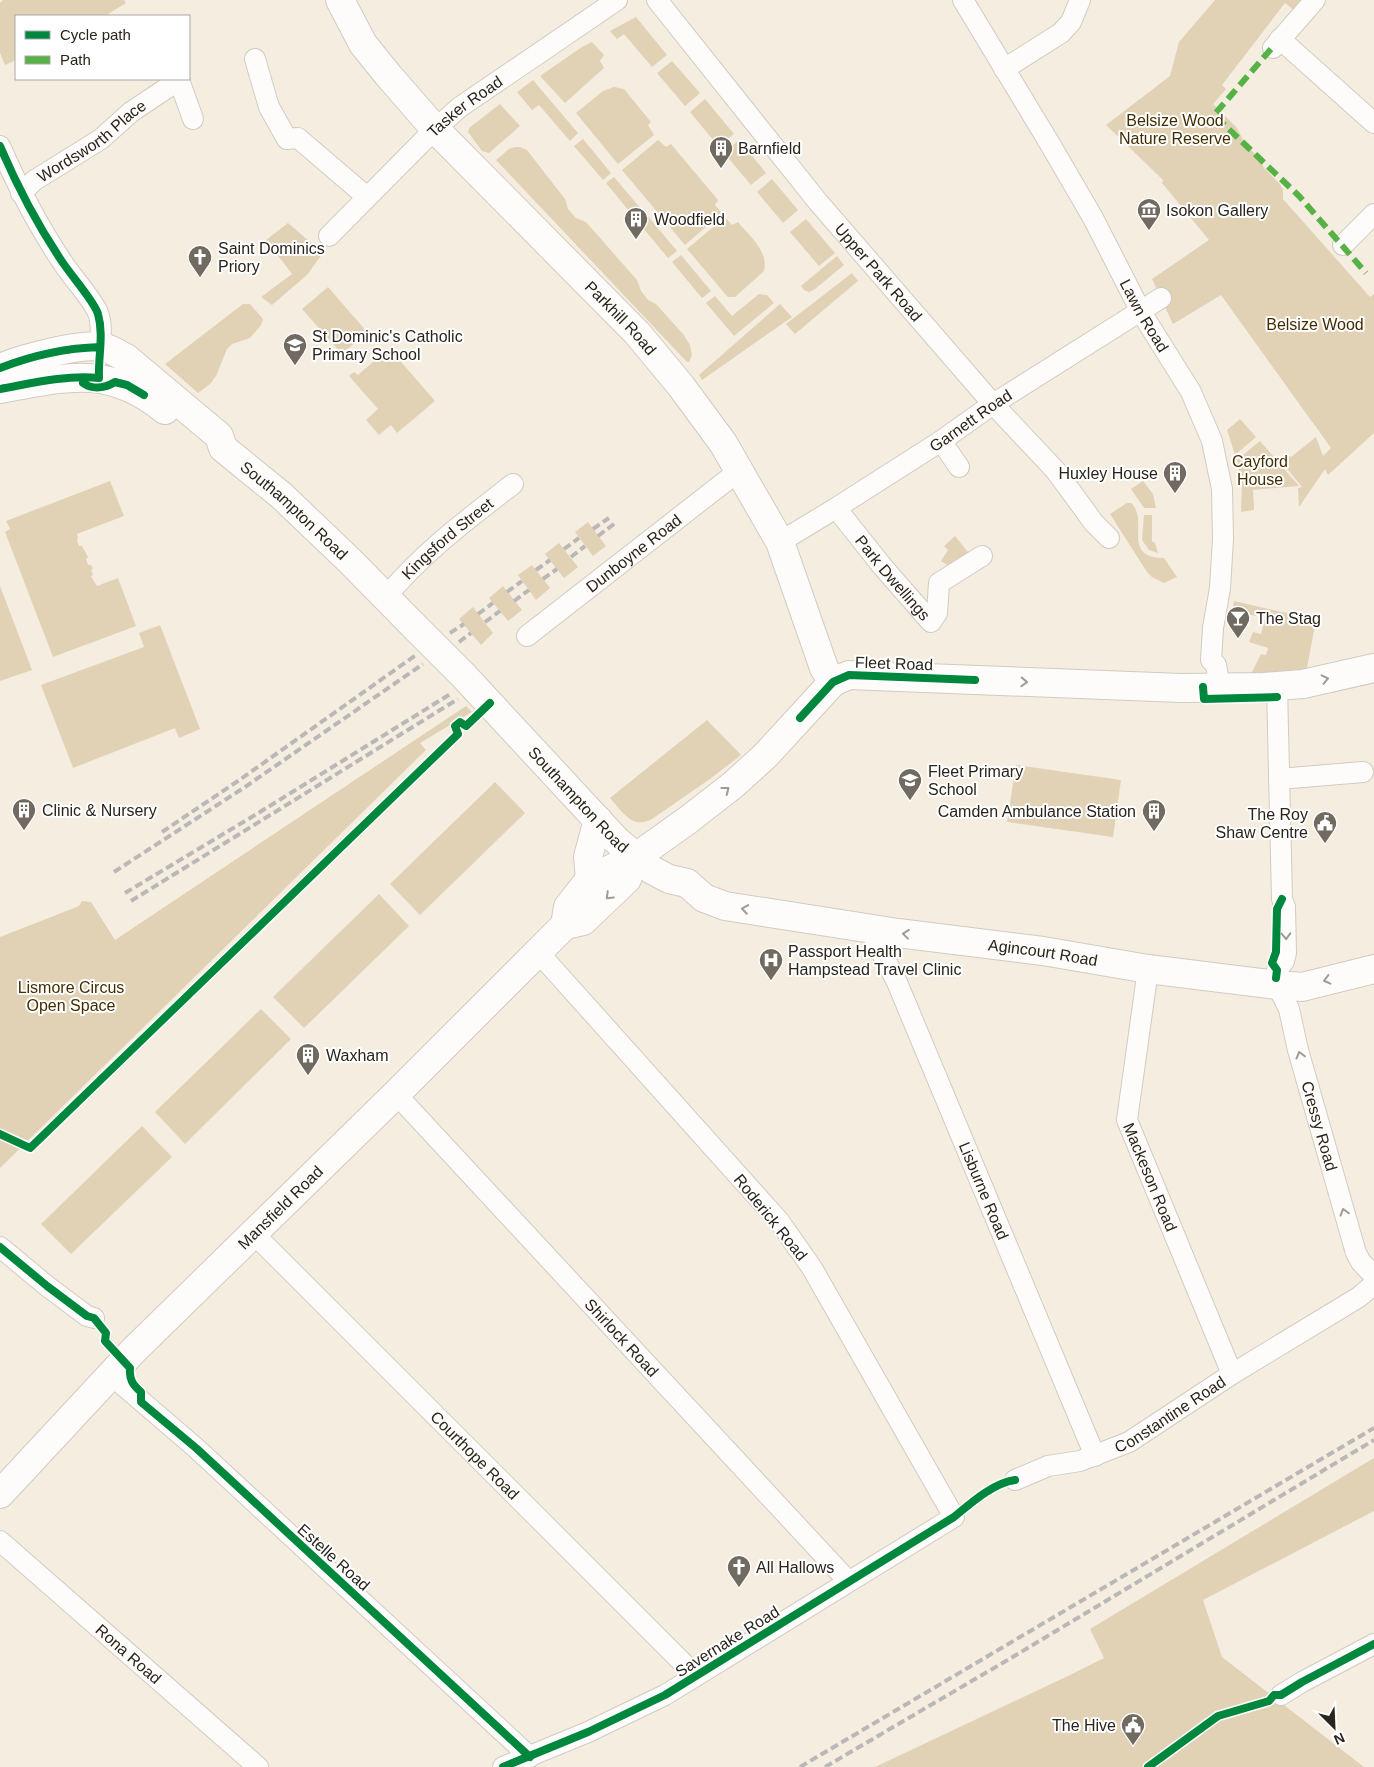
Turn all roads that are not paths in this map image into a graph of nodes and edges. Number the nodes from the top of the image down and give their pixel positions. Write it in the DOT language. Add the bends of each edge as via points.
graph roads {
  1 [pos="340,0"];
  2 [pos="617,0"];
  3 [pos="656,0"];
  4 [pos="963,0"];
  5 [pos="1080,0"];
  6 [pos="1315,0"];
  7 [pos="255,59"];
  8 [pos="1004,70"];
  9 [pos="193,119"];
  10 [pos="1374,124"];
  11 [pos="435,129"];
  12 [pos="0,146"];
  13 [pos="12,184"];
  14 [pos="367,197"];
  15 [pos="1374,214"];
  16 [pos="329,236"];
  17 [pos="1343,245"];
  18 [pos="1161,298"];
  19 [pos="1140,312"];
  20 [pos="100,347"];
  21 [pos="0,368"];
  22 [pos="0,389"];
  23 [pos="992,404"];
  24 [pos="940,441"];
  25 [pos="217,448"];
  26 [pos="959,467"];
  27 [pos="740,470"];
  28 [pos="513,484"];
  29 [pos="836,508"];
  30 [pos="1109,538"];
  31 [pos="780,542"];
  32 [pos="982,556"];
  33 [pos="386,597"];
  34 [pos="527,636"];
  35 [pos="1374,668"];
  36 [pos="833,682"];
  37 [pos="1212,687"];
  38 [pos="1277,687"];
  39 [pos="1363,772"];
  40 [pos="1279,779"];
  41 [pos="598,820"];
  42 [pos="664,838"];
  43 [pos="636,857"];
  44 [pos="590,879"];
  45 [pos="687,883"];
  46 [pos="565,925"];
  47 [pos="869,929"];
  48 [pos="538,952"];
  49 [pos="1148,969"];
  50 [pos="1374,969"];
  51 [pos="1277,985"];
  52 [pos="396,1094"];
  53 [pos="253,1233"];
  54 [pos="4,1257"];
  55 [pos="1374,1276"];
  56 [pos="1374,1284"];
  57 [pos="94,1318"];
  58 [pos="1232,1374"];
  59 [pos="111,1375"];
  60 [pos="1095,1456"];
  61 [pos="1014,1480"];
  62 [pos="0,1494"];
  63 [pos="954,1517"];
  64 [pos="0,1541"];
  65 [pos="848,1581"];
  66 [pos="1374,1644"];
  67 [pos="696,1676"];
  68 [pos="1281,1695"];
  69 [pos="530,1757"];
  70 [pos="258,1767"];
  71 [pos="503,1767"];
  1 -- 11 [label="main road, Parkhill Road" via="363,44"];
  2 -- 11 [label="street, Tasker Road" via="460,108"];
  3 -- 23 [label="street, Upper Park Road" via="818,202"];
  4 -- 8 [label="street, Lawn Road"];
  5 -- 8 [label="street" via="1070,22 1061,32"];
  6 -- 10 [label="street" via="1276,44"];
  7 -- 14 [label="street" via="269,107 287,139 298,138"];
  8 -- 19 [label="street, Lawn Road" via="1093,218"];
  9 -- 13 [label="street, Wordsworth Place" via="178,80 131,112 101,139 35,180"];
  11 -- 14 [label="street, Tasker Road"];
  11 -- 27 [label="main road, Parkhill Road" via="637,334 681,386"];
  12 -- 13 [label="street"];
  13 -- 20 [label="street" via="98,312"];
  14 -- 16 [label="street, Tasker Road"];
  15 -- 17 [label="street"];
  18 -- 19 [label="street, Garnett Road"];
  19 -- 23 [label="street, Garnett Road"];
  19 -- 37 [label="street, Lawn Road" via="1191,392 1218,461 1223,539 1212,660 1206,666"];
  20 -- 21 [label="main road" via="33,357"];
  20 -- 25 [label="main road, Southampton Road" via="126,358 219,436"];
  22 -- 25 [label="main road" via="82,377 127,385"];
  23 -- 24 [label="street, Garnett Road"];
  23 -- 30 [label="street, Upper Park Road" via="1056,472"];
  24 -- 26 [label="street"];
  24 -- 29 [label="street, Garnett Road"];
  25 -- 33 [label="main road, Southampton Road" via="282,496"];
  27 -- 31 [label="main road, Parkhill Road"];
  27 -- 34 [label="street, Dunboyne Road"];
  28 -- 33 [label="street, Kingsford Street" via="440,541"];
  29 -- 31 [label="street, Garnett Road"];
  29 -- 32 [label="street, Park Dwellings" via="931,622 937,613 939,583"];
  31 -- 36 [label="main road, Parkhill Road" via="824,668"];
  33 -- 41 [label="main road, Southampton Road, bridge"];
  38 -- 35 [label="main road, Fleet Road, one-way"];
  36 -- 37 [label="main road, Fleet Road, one-way" via="849,675 861,675"];
  42 -- 36 [label="main road, Fleet Road, one-way" via="765,756"];
  37 -- 38 [label="main road, Fleet Road"];
  38 -- 40 [label="street"];
  39 -- 40 [label="street"];
  40 -- 51 [label="street, one-way" via="1286,953 1277,970"];
  41 -- 43 [label="main road, Southampton Road"];
  41 -- 44 [label="main road" via="588,857"];
  42 -- 43 [label="main road, Fleet Road"];
  42 -- 45 [label="main road" via="669,854"];
  43 -- 44 [label="main road, Mansfield Road"];
  43 -- 45 [label="main road, Agincourt Road" via="669,880"];
  43 -- 46 [label="main road, Mansfield Road, one-way" via="626,879 583,921"];
  44 -- 46 [label="main road, Mansfield Road" via="568,907"];
  47 -- 45 [label="main road, Agincourt Road, one-way" via="725,906 704,898"];
  46 -- 48 [label="main road, Mansfield Road"];
  49 -- 47 [label="main road, Agincourt Road, one-way" via="1044,950"];
  47 -- 60 [label="street, Lisburne Road" via="896,980"];
  48 -- 52 [label="main road, Mansfield Road"];
  48 -- 63 [label="street, Roderick Road" via="779,1221 812,1268"];
  49 -- 51 [label="main road, Agincourt Road"];
  49 -- 58 [label="street, Mackeson Road" via="1127,1120"];
  50 -- 51 [label="main road, Agincourt Road, one-way" via="1302,986"];
  55 -- 51 [label="street, Cressy Road, one-way" via="1356,1253 1289,1009"];
  52 -- 53 [label="main road, Mansfield Road"];
  52 -- 65 [label="street, Shirlock Road"];
  53 -- 59 [label="main road, Mansfield Road"];
  53 -- 67 [label="street, Courthope Road"];
  54 -- 57 [label="street"];
  56 -- 58 [label="street, Constantine Road" via="1359,1297"];
  58 -- 60 [label="street, Constantine Road" via="1129,1442"];
  59 -- 62 [label="main road, Mansfield Road"];
  59 -- 69 [label="street, Estelle Road" via="196,1448"];
  60 -- 61 [label="street, Constantine Road" via="1048,1466"];
  63 -- 65 [label="street, Savernake Road"];
  64 -- 70 [label="street, Rona Road"];
  65 -- 67 [label="street, Savernake Road"];
  66 -- 68 [label="street"];
  67 -- 69 [label="street, Savernake Road" via="665,1695"];
  69 -- 71 [label="street, Savernake Road"];
}
